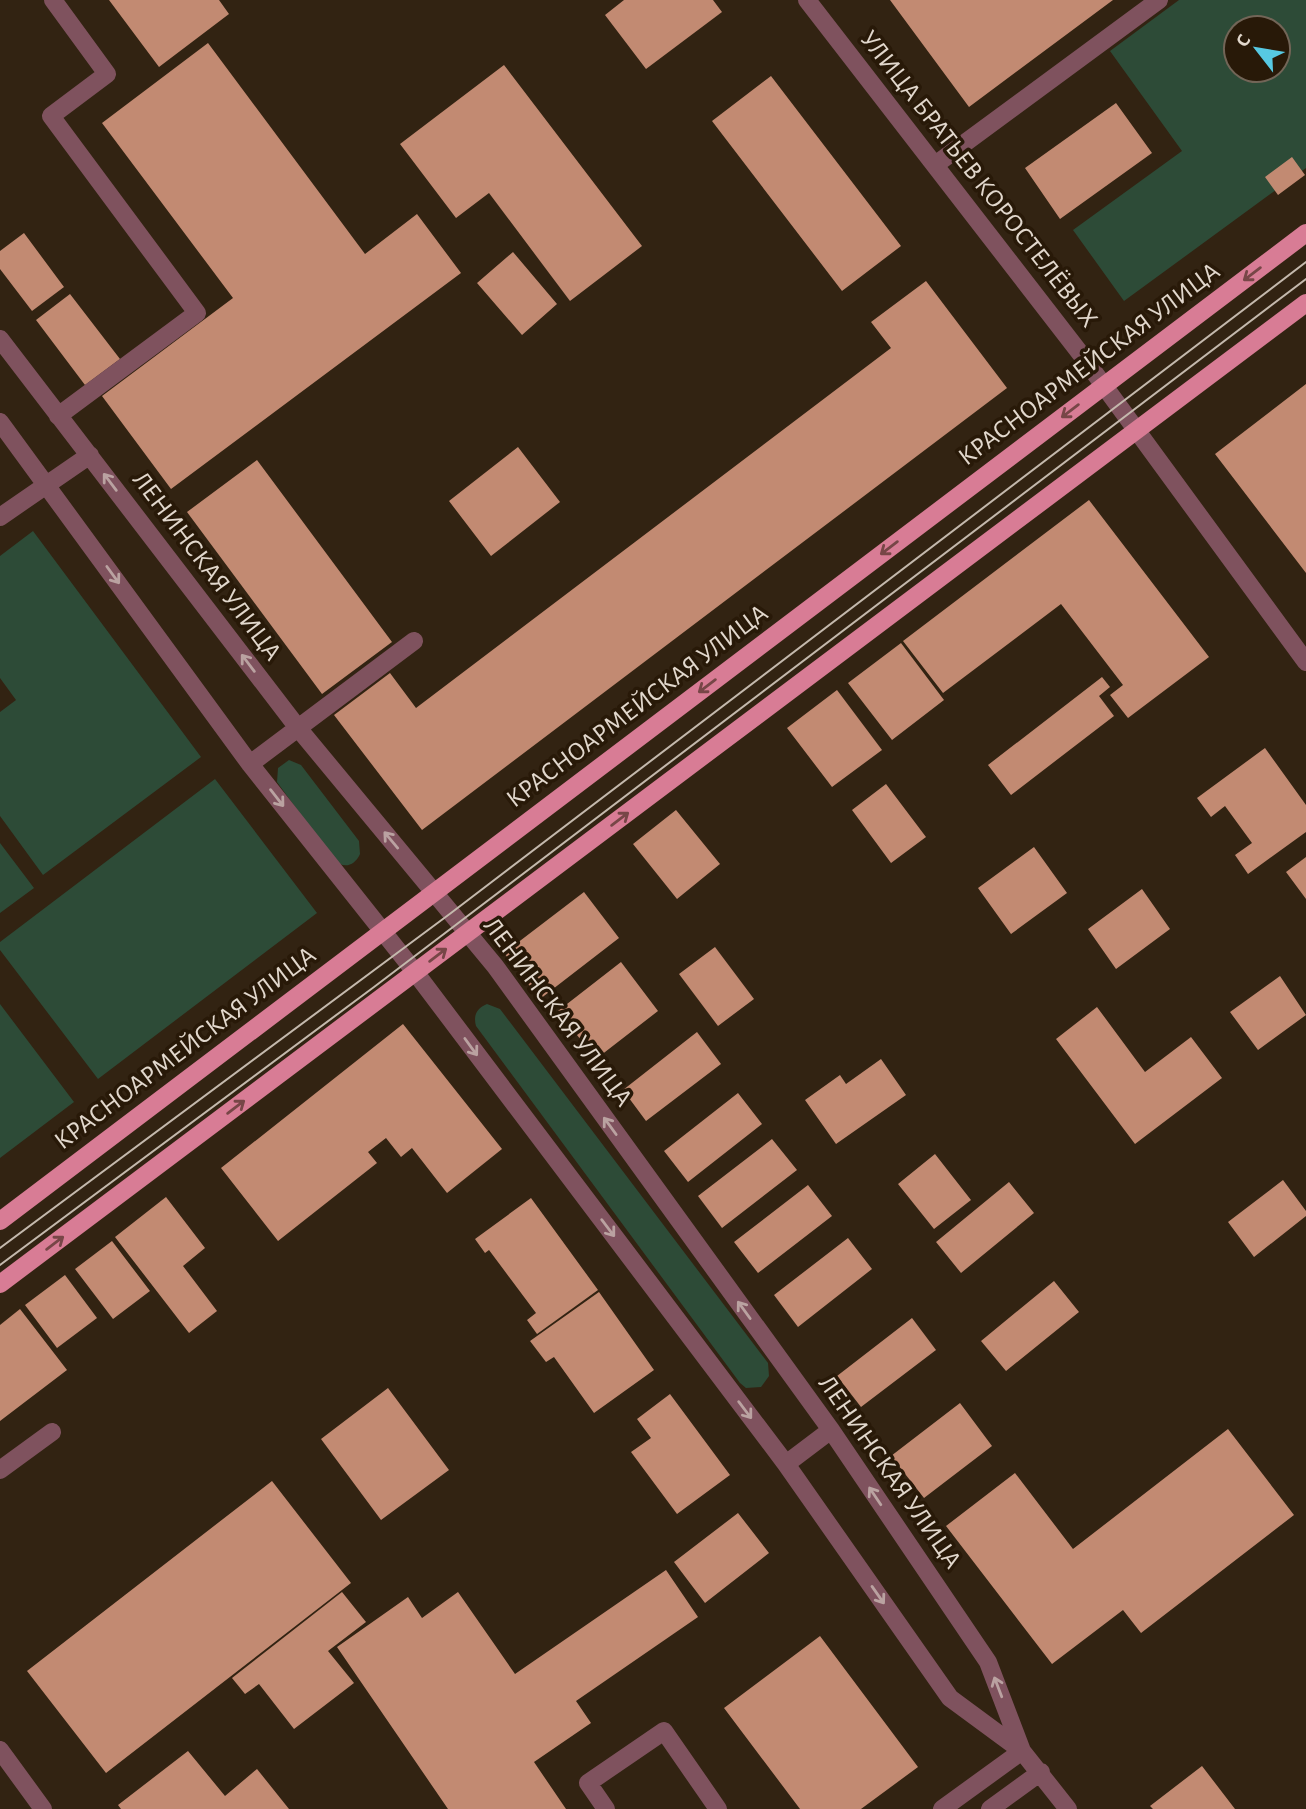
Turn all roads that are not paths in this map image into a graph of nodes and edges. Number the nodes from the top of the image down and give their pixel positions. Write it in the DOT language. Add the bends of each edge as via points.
graph roads {
  1 [pos="53,0"];
  2 [pos="807,0"];
  3 [pos="1159,0"];
  4 [pos="935,165"];
  5 [pos="1306,233"];
  6 [pos="1306,303"];
  7 [pos="0,339"];
  8 [pos="1104,386"];
  9 [pos="58,416"];
  10 [pos="0,422"];
  11 [pos="1137,430"];
  12 [pos="90,455"];
  13 [pos="48,485"];
  14 [pos="0,517"];
  15 [pos="414,641"];
  16 [pos="1306,662"];
  17 [pos="298,728"];
  18 [pos="250,764"];
  19 [pos="435,892"];
  20 [pos="383,931"];
  21 [pos="468,933"];
  22 [pos="415,972"];
  23 [pos="0,1221"];
  24 [pos="0,1284"];
  25 [pos="831,1430"];
  26 [pos="52,1432"];
  27 [pos="786,1464"];
  28 [pos="0,1470"];
  29 [pos="0,1751"];
  30 [pos="1021,1751"];
  31 [pos="1041,1772"];
  32 [pos="43,1809"];
  33 [pos="606,1809"];
  34 [pos="718,1809"];
  35 [pos="942,1809"];
  36 [pos="990,1809"];
  37 [pos="1068,1809"];
  1 -- 9 [label="street" via="107,74 51,116 197,313"];
  2 -- 4 [label="street, УЛИЦА БРАТЬЕВ КОРОСТЕЛЁВЫХ"];
  3 -- 4 [label="street"];
  4 -- 8 [label="street, УЛИЦА БРАТЬЕВ КОРОСТЕЛЁВЫХ"];
  5 -- 8 [label="main road, КРАСНОАРМЕЙСКАЯ УЛИЦА, one-way"];
  6 -- 11 [label="main road"];
  7 -- 9 [label="street, ЛЕНИНСКАЯ УЛИЦА"];
  8 -- 11 [label="street, УЛИЦА БРАТЬЕВ КОРОСТЕЛЁВЫХ"];
  8 -- 19 [label="main road, КРАСНОАРМЕЙСКАЯ УЛИЦА, one-way"];
  9 -- 12 [label="street, ЛЕНИНСКАЯ УЛИЦА"];
  10 -- 13 [label="street, ЛЕНИНСКАЯ УЛИЦА"];
  11 -- 16 [label="street, УЛИЦА БРАТЬЕВ КОРОСТЕЛЁВЫХ"];
  21 -- 11 [label="main road, one-way"];
  12 -- 13 [label="street"];
  17 -- 12 [label="street, ЛЕНИНСКАЯ УЛИЦА, one-way"];
  13 -- 14 [label="street"];
  13 -- 18 [label="street, ЛЕНИНСКАЯ УЛИЦА, one-way"];
  15 -- 17 [label="street"];
  17 -- 18 [label="street"];
  19 -- 17 [label="street, ЛЕНИНСКАЯ УЛИЦА, one-way"];
  18 -- 20 [label="street, ЛЕНИНСКАЯ УЛИЦА, one-way"];
  19 -- 20 [label="main road, КРАСНОАРМЕЙСКАЯ УЛИЦА"];
  19 -- 21 [label="street, ЛЕНИНСКАЯ УЛИЦА"];
  20 -- 22 [label="street, ЛЕНИНСКАЯ УЛИЦА"];
  20 -- 23 [label="main road, КРАСНОАРМЕЙСКАЯ УЛИЦА"];
  22 -- 21 [label="main road, one-way"];
  25 -- 21 [label="street, ЛЕНИНСКАЯ УЛИЦА, one-way"];
  24 -- 22 [label="main road, one-way"];
  22 -- 27 [label="street, ЛЕНИНСКАЯ УЛИЦА, one-way"];
  25 -- 27 [label="street"];
  30 -- 25 [label="street, ЛЕНИНСКАЯ УЛИЦА, one-way" via="988,1662"];
  26 -- 28 [label="street"];
  27 -- 30 [label="street, ЛЕНИНСКАЯ УЛИЦА, one-way" via="950,1698"];
  29 -- 32 [label="street"];
  30 -- 31 [label="street, ЛЕНИНСКАЯ УЛИЦА"];
  30 -- 35 [label="street"];
  31 -- 36 [label="street"];
  31 -- 37 [label="street, ЛЕНИНСКАЯ УЛИЦА"];
  33 -- 34 [label="street" via="588,1783 664,1731"];
}
